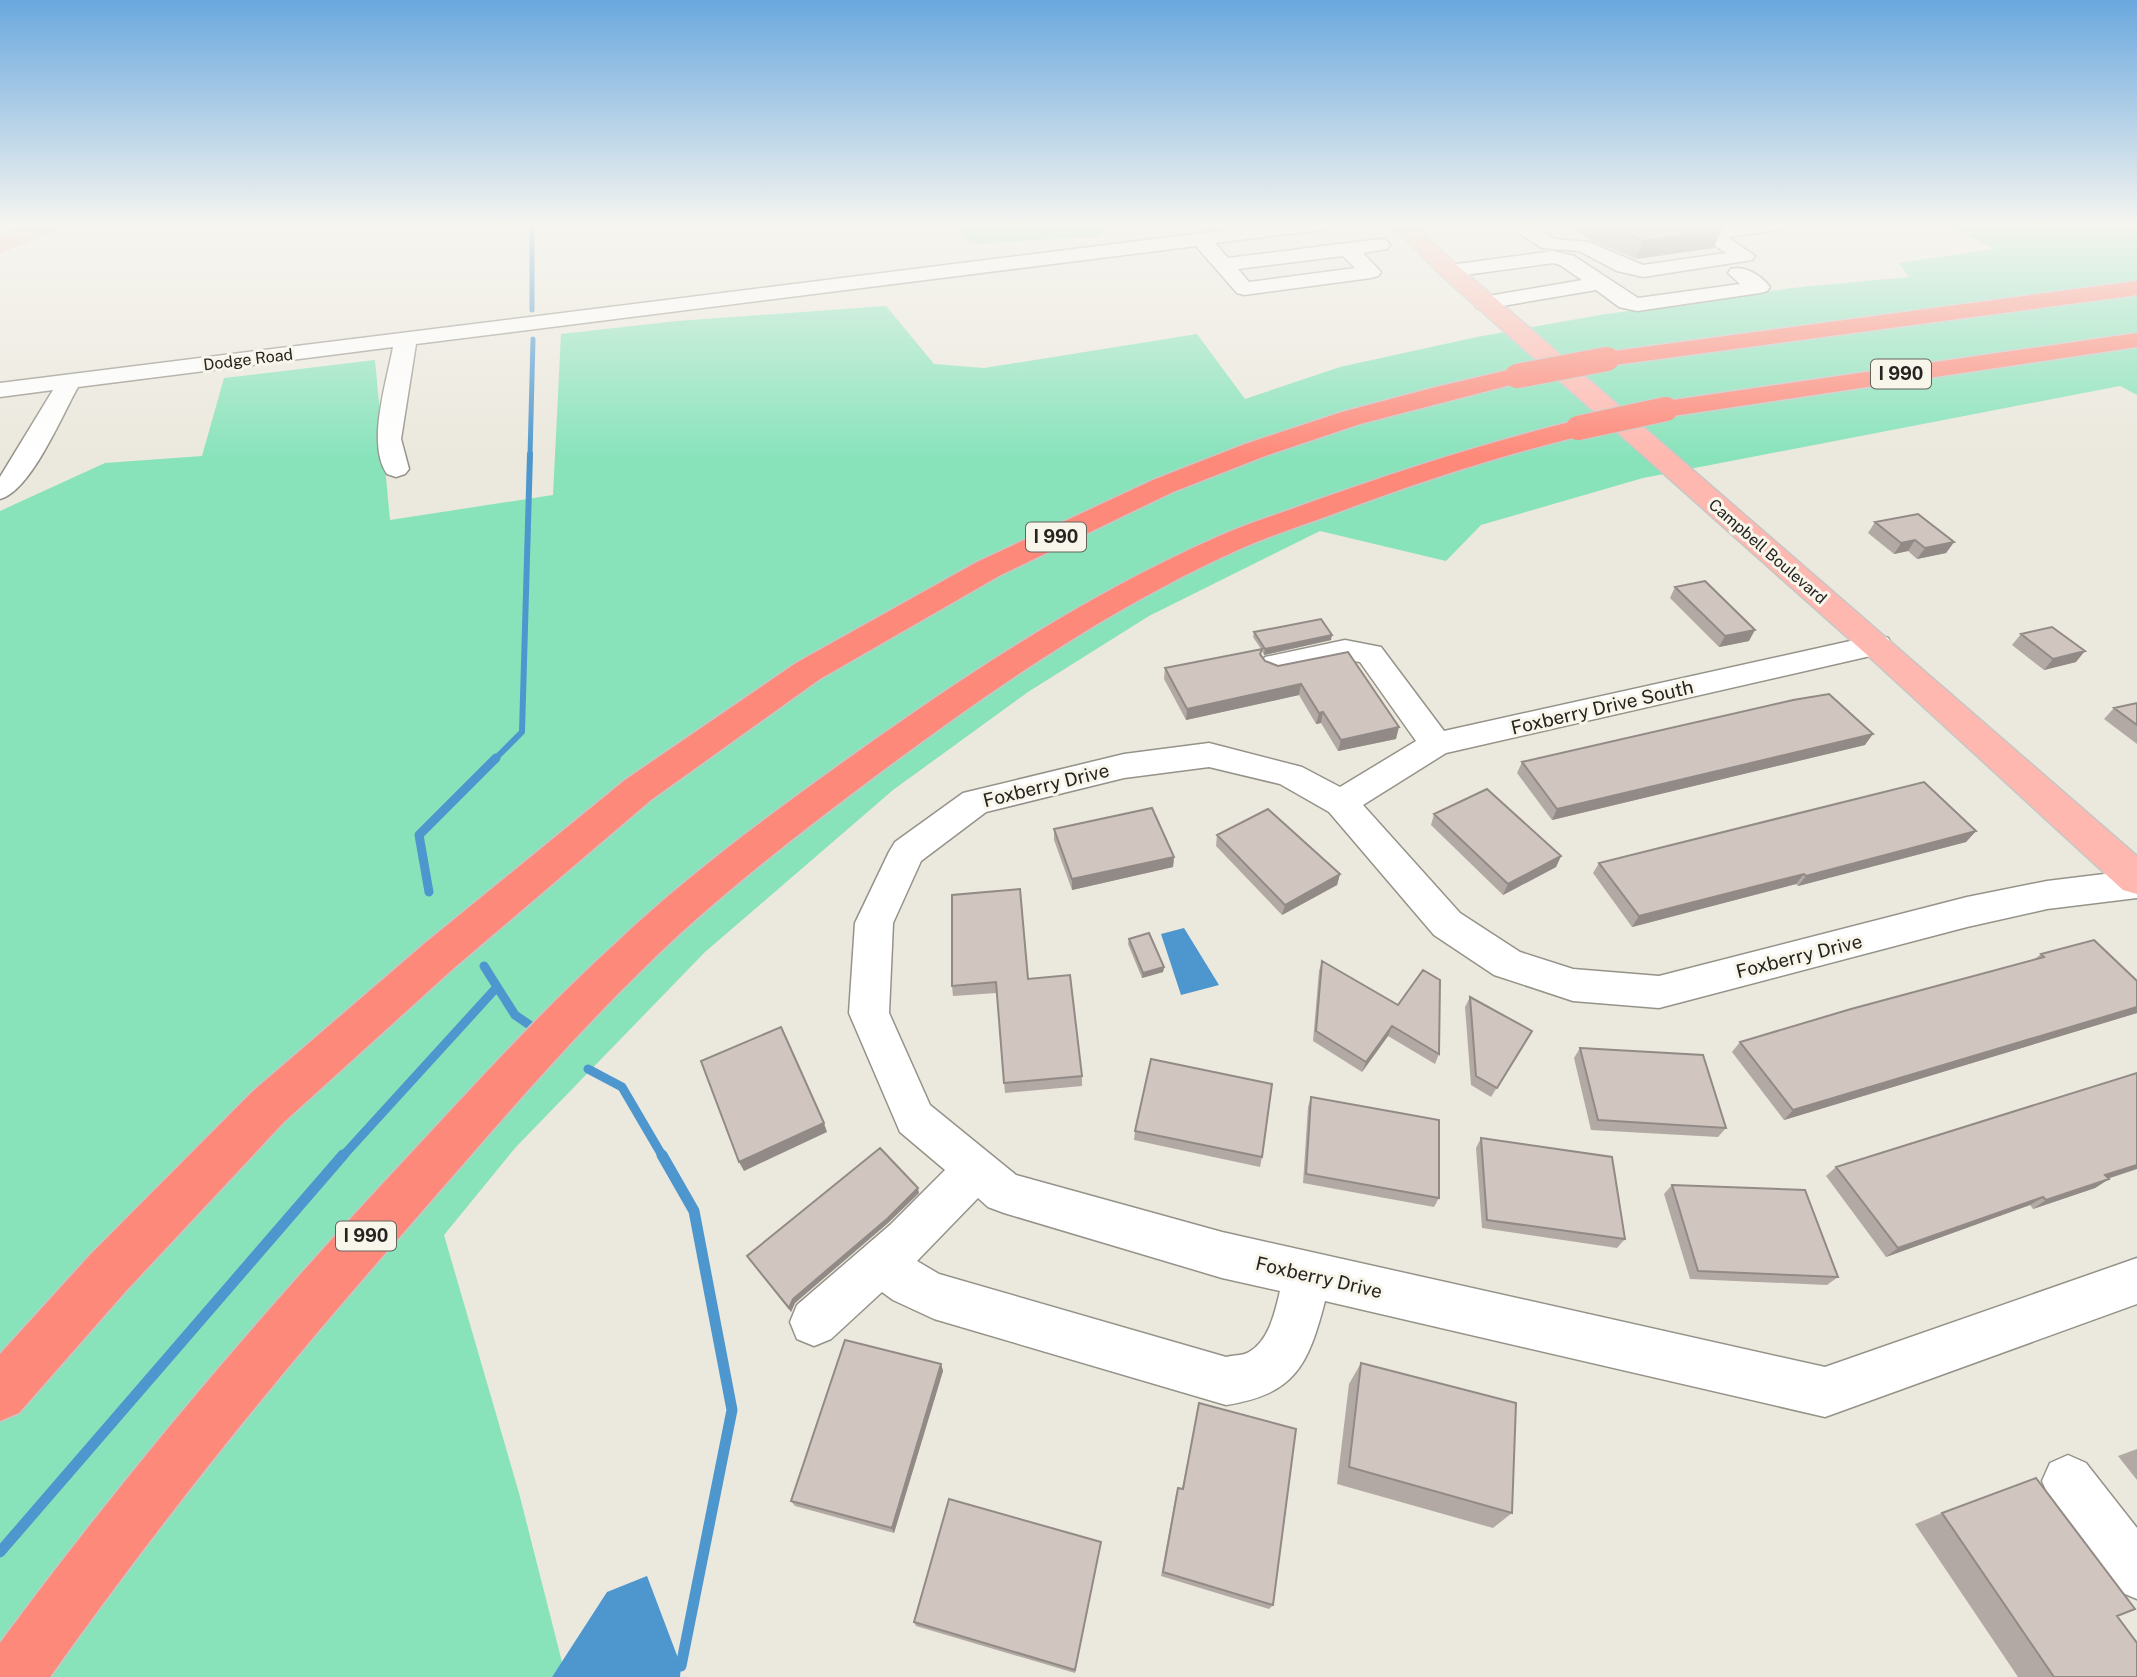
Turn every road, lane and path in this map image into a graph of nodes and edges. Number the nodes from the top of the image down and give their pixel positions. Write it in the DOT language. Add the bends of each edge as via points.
graph roads {
  1 [pos="701,301"];
  2 [pos="1495,301"];
  3 [pos="1626,301"];
  4 [pos="1663,301"];
  5 [pos="2038,301"];
  6 [pos="1485,303"];
  7 [pos="406,338"];
  8 [pos="2137,340"];
  9 [pos="70,381"];
  10 [pos="0,390"];
  11 [pos="396,469"];
  12 [pos="0,491"];
  13 [pos="1877,645"];
  14 [pos="1276,664"];
  15 [pos="1436,744"];
  16 [pos="1341,803"];
  17 [pos="2137,879"];
  18 [pos="2137,884"];
  19 [pos="976,1169"];
  20 [pos="881,1263"];
  21 [pos="1307,1274"];
  22 [pos="2137,1281"];
  23 [pos="814,1322"];
  24 [pos="0,1394"];
  25 [pos="2068,1481"];
  26 [pos="2137,1572"];
  27 [pos="13,1677"];
  1 -- 7 [label="street, Dodge Road"];
  2 -- 6 [label="street"];
  3 -- 4 [label="street" via="1637,305"];
  5 -- 24 [label="highway, I 990, bridge" via="1607,359 1441,393 1255,450 1163,486 988,569 808,671 638,790 439,956 268,1107 108,1273"];
  6 -- 13 [label="main road, Campbell Boulevard"];
  7 -- 9 [label="street, Dodge Road"];
  7 -- 11 [label="street" via="389,439"];
  8 -- 27 [label="highway, I 990, bridge" via="1666,409 1507,445 1399,479 1229,543 1091,614 922,722 766,838 629,956 368,1234 217,1410"];
  9 -- 10 [label="street, Dodge Road"];
  9 -- 12 [label="street" via="15,477"];
  13 -- 15 [label="street, Foxberry Drive South"];
  13 -- 17 [label="main road, Campbell Boulevard"];
  14 -- 15 [label="street" via="1345,650 1370,654"];
  15 -- 16 [label="street, Foxberry Drive South"];
  16 -- 18 [label="street, Foxberry Drive" via="1447,924 1508,964 1573,985 1659,992 1967,912 2047,895"];
  16 -- 19 [label="street, Foxberry Drive" via="1290,775 1209,755 1124,766 975,802 907,852 874,923 869,1013 915,1118"];
  19 -- 20 [label="street"];
  19 -- 21 [label="street, Foxberry Drive" via="1004,1192 1222,1255"];
  20 -- 21 [label="street" via="934,1296 1226,1381 1259,1374 1277,1357 1297,1321"];
  20 -- 23 [label="street"];
  21 -- 22 [label="street, Foxberry Drive" via="1825,1392"];
  25 -- 26 [label="street"];
}
